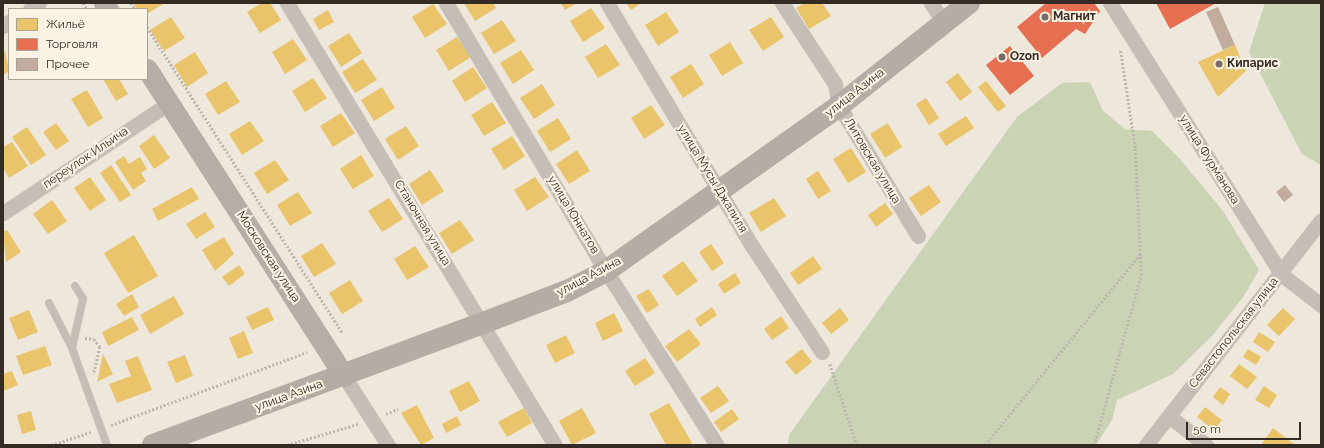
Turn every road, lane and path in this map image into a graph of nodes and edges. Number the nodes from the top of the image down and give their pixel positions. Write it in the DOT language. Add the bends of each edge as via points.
graph roads {
  1 [pos="287,3"];
  2 [pos="446,3"];
  3 [pos="607,3"];
  4 [pos="782,3"];
  5 [pos="931,3"];
  6 [pos="969,3"];
  7 [pos="1110,3"];
  8 [pos="944,24"];
  9 [pos="148,29"];
  10 [pos="1119,40"];
  11 [pos="148,71"];
  12 [pos="169,103"];
  13 [pos="839,106"];
  14 [pos="720,193"];
  15 [pos="3,213"];
  16 [pos="1321,220"];
  17 [pos="918,236"];
  18 [pos="1140,254"];
  19 [pos="606,271"];
  20 [pos="1281,274"];
  21 [pos="75,286"];
  22 [pos="49,304"];
  23 [pos="1321,305"];
  24 [pos="484,323"];
  25 [pos="343,334"];
  26 [pos="72,348"];
  27 [pos="309,351"];
  28 [pos="822,352"];
  29 [pos="344,376"];
  30 [pos="90,396"];
  31 [pos="398,409"];
  32 [pos="1169,416"];
  33 [pos="372,419"];
  34 [pos="102,429"];
  35 [pos="51,445"];
  36 [pos="108,445"];
  37 [pos="153,445"];
  38 [pos="287,445"];
  39 [pos="388,445"];
  40 [pos="555,445"];
  41 [pos="717,445"];
  42 [pos="857,445"];
  43 [pos="985,445"];
  44 [pos="1094,445"];
  45 [pos="1146,445"];
  46 [pos="1206,445"];
  1 -- 24 [label="street, Станочная улица"];
  2 -- 19 [label="street, улица Юннатов"];
  3 -- 14 [label="street, улица Мусы Джалиля"];
  4 -- 13 [label="street, Литовская улица" via="835,84"];
  5 -- 8 [label="street"];
  6 -- 8 [label="main road, улица Азина"];
  7 -- 20 [label="street, улица Фурманова"];
  8 -- 13 [label="main road, улица Азина"];
  9 -- 25 [label="path"];
  10 -- 18 [label="path" via="1135,148"];
  11 -- 12 [label="street, Московская улица"];
  12 -- 15 [label="street, переулок Ильича"];
  12 -- 29 [label="street, Московская улица"];
  13 -- 14 [label="main road, улица Азина"];
  13 -- 17 [label="street, Литовская улица"];
  14 -- 19 [label="main road, улица Азина"];
  14 -- 28 [label="street, улица Мусы Джалиля"];
  16 -- 20 [label="street, Севастопольская улица"];
  18 -- 43 [label="path"];
  18 -- 44 [label="path" via="1141,275"];
  19 -- 24 [label="main road, улица Азина" via="567,290"];
  19 -- 41 [label="street, улица Юннатов"];
  20 -- 23 [label="street, улица Фурманова"];
  20 -- 32 [label="street, Севастопольская улица"];
  21 -- 26 [label="lane" via="84,299"];
  22 -- 26 [label="lane"];
  24 -- 29 [label="main road, улица Азина"];
  24 -- 40 [label="street, Станочная улица"];
  26 -- 30 [label="lane"];
  26 -- 30 [label="path" via="85,338 94,339 100,348"];
  27 -- 34 [label="path"];
  28 -- 42 [label="path" via="834,369"];
  29 -- 33 [label="street, Московская улица"];
  29 -- 37 [label="main road, улица Азина"];
  30 -- 34 [label="lane"];
  31 -- 33 [label="path"];
  32 -- 45 [label="street, Севастопольская улица"];
  32 -- 46 [label="street"];
  33 -- 38 [label="path"];
  33 -- 39 [label="street, Московская улица"];
  34 -- 35 [label="path"];
  34 -- 36 [label="lane"];
}
